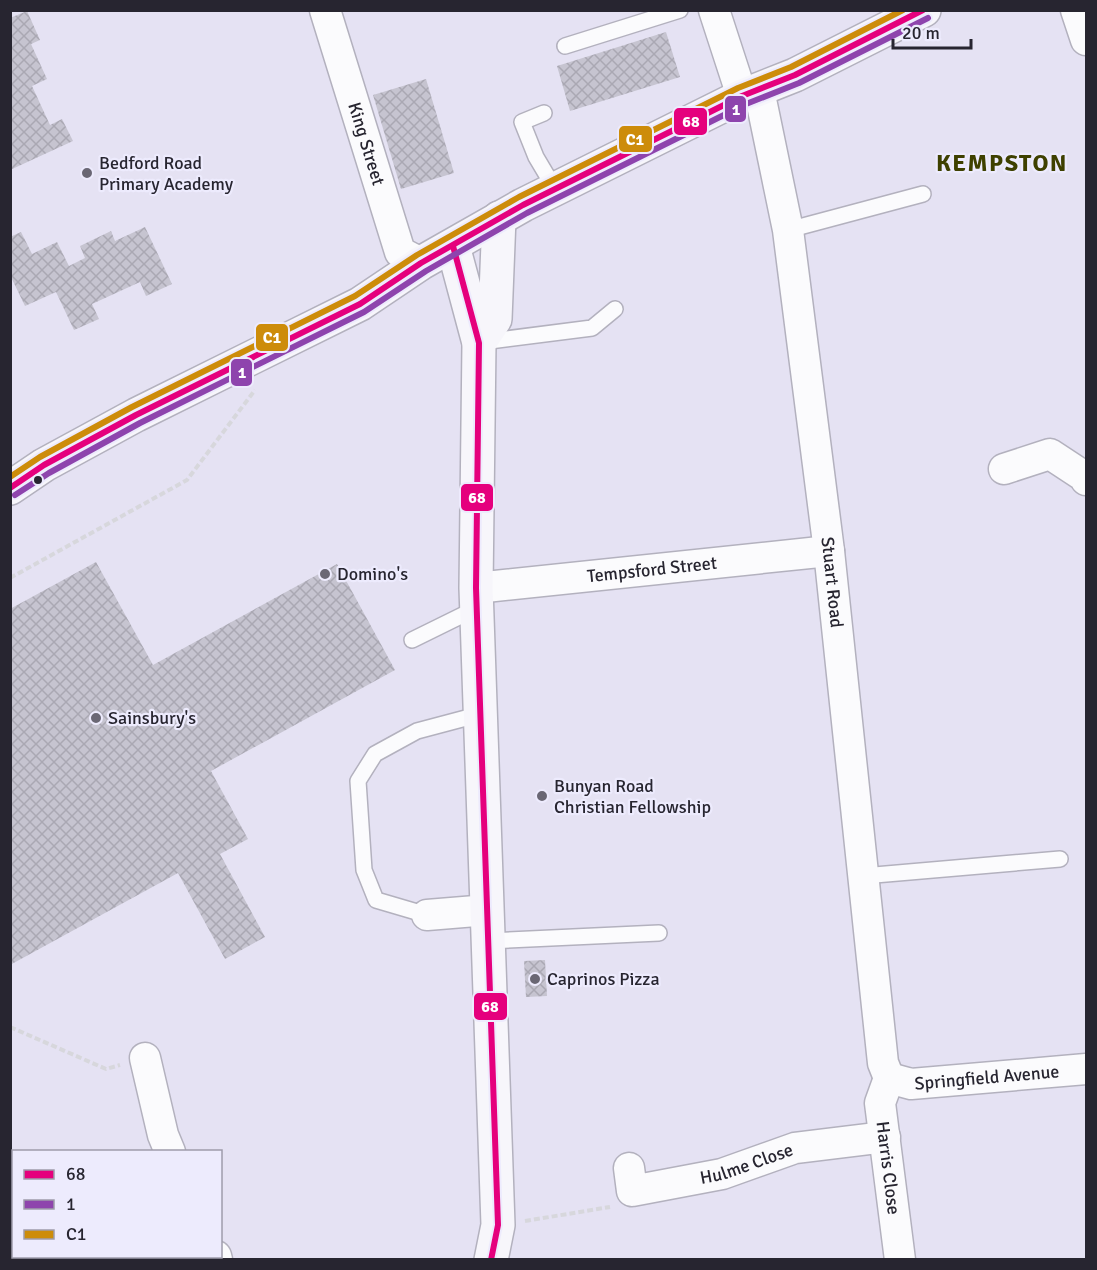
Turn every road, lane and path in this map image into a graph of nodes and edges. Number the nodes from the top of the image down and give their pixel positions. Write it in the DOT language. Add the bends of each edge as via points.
graph roads {
  1 [pos="325,10"];
  2 [pos="680,10"];
  3 [pos="714,10"];
  4 [pos="924,10"];
  5 [pos="1076,10"];
  6 [pos="1086,40"];
  7 [pos="566,46"];
  8 [pos="750,93"];
  9 [pos="544,113"];
  10 [pos="555,189"];
  11 [pos="922,194"];
  12 [pos="499,218"];
  13 [pos="789,230"];
  14 [pos="453,246"];
  15 [pos="421,263"];
  16 [pos="615,309"];
  17 [pos="479,343"];
  18 [pos="257,387"];
  19 [pos="1004,469"];
  20 [pos="1086,478"];
  21 [pos="10,488"];
  22 [pos="828,551"];
  23 [pos="10,578"];
  24 [pos="476,598"];
  25 [pos="412,640"];
  26 [pos="481,714"];
  27 [pos="1060,859"];
  28 [pos="863,876"];
  29 [pos="427,915"];
  30 [pos="489,925"];
  31 [pos="659,933"];
  32 [pos="10,1027"];
  33 [pos="145,1058"];
  34 [pos="1086,1069"];
  35 [pos="890,1078"];
  36 [pos="885,1137"];
  37 [pos="169,1150"];
  38 [pos="630,1180"];
  39 [pos="498,1225"];
  40 [pos="491,1260"];
  41 [pos="900,1260"];
  1 -- 15 [label="street, King Street" via="400,252"];
  2 -- 7 [label="lane"];
  3 -- 8 [label="street, Stuart Road"];
  4 -- 8 [label="street" via="795,75"];
  5 -- 6 [label="street"];
  8 -- 10 [label="street"];
  8 -- 13 [label="street, Stuart Road"];
  9 -- 10 [label="lane" via="522,122"];
  10 -- 12 [label="street"];
  11 -- 13 [label="lane"];
  12 -- 14 [label="street"];
  12 -- 17 [label="street" via="495,320"];
  13 -- 22 [label="street, Stuart Road"];
  14 -- 15 [label="street"];
  14 -- 17 [label="street"];
  15 -- 21 [label="street" via="360,303 136,415"];
  16 -- 17 [label="lane" via="592,328"];
  17 -- 24 [label="street"];
  18 -- 23 [label="path" via="187,480"];
  19 -- 20 [label="street" via="1050,454"];
  22 -- 24 [label="street, Tempsford Street"];
  22 -- 28 [label="street, Stuart Road"];
  24 -- 25 [label="lane"];
  24 -- 26 [label="street"];
  26 -- 29 [label="lane" via="406,736 375,754 358,781 364,870 376,900"];
  26 -- 30 [label="street"];
  27 -- 28 [label="lane"];
  28 -- 35 [label="street, Stuart Road" via="883,1063"];
  29 -- 30 [label="street"];
  30 -- 31 [label="lane"];
  30 -- 39 [label="street"];
  32 -- 33 [label="path" via="106,1069"];
  33 -- 37 [label="street"];
  34 -- 35 [label="street, Springfield Avenue" via="911,1084"];
  35 -- 36 [label="street, Harris Close" via="880,1102"];
  36 -- 38 [label="street, Hulme Close" via="795,1148 722,1174"];
  36 -- 41 [label="street, Harris Close"];
  38 -- 39 [label="path" via="610,1207"];
  39 -- 40 [label="street"];
}
